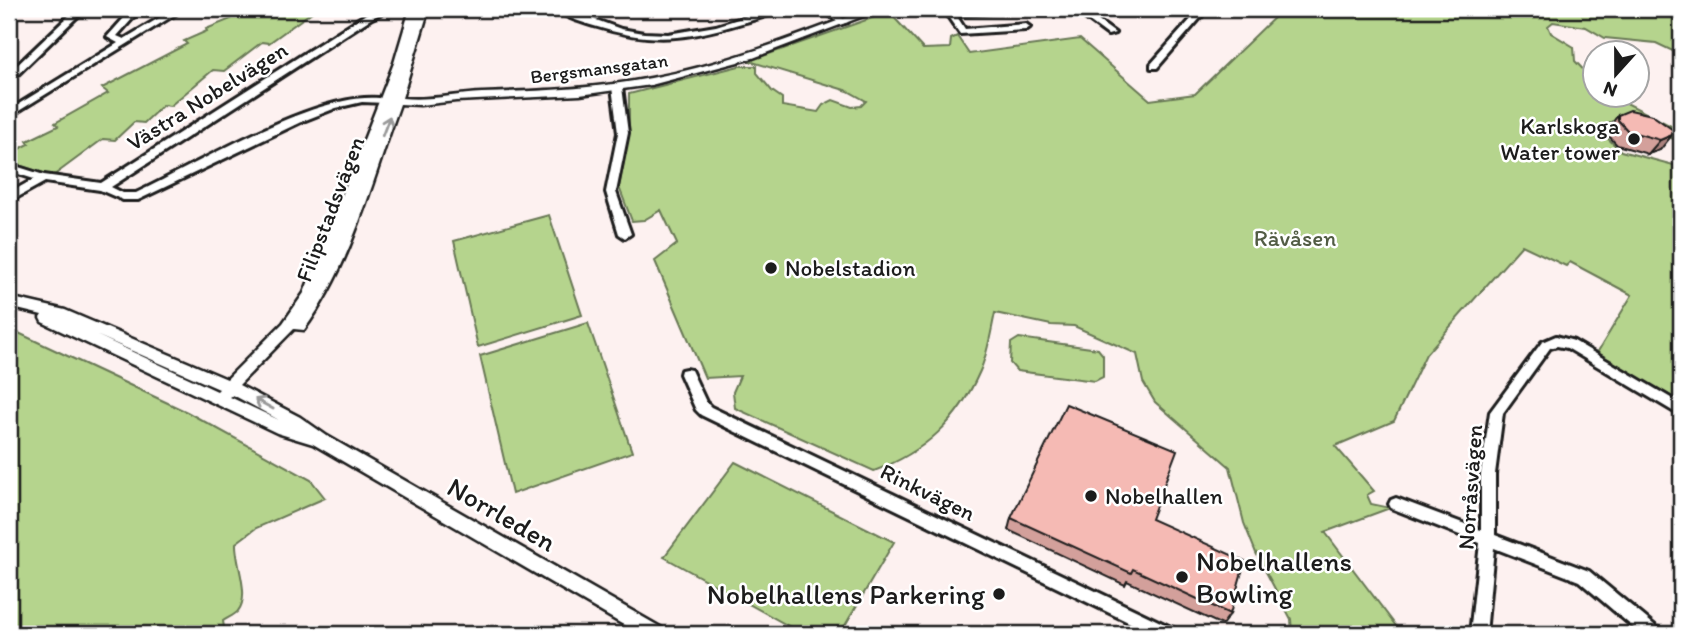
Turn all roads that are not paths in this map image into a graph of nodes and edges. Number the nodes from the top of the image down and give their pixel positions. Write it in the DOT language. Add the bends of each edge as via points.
graph roads {
  1 [pos="137,9"];
  2 [pos="180,9"];
  3 [pos="386,9"];
  4 [pos="415,9"];
  5 [pos="422,9"];
  6 [pos="558,9"];
  7 [pos="778,9"];
  8 [pos="825,9"];
  9 [pos="877,9"];
  10 [pos="1006,9"];
  11 [pos="1077,9"];
  12 [pos="1204,9"];
  13 [pos="974,10"];
  14 [pos="76,13"];
  15 [pos="844,22"];
  16 [pos="1026,27"];
  17 [pos="1111,33"];
  18 [pos="123,42"];
  19 [pos="1154,66"];
  20 [pos="9,78"];
  21 [pos="617,87"];
  22 [pos="390,100"];
  23 [pos="9,114"];
  24 [pos="9,167"];
  25 [pos="43,178"];
  26 [pos="103,187"];
  27 [pos="9,198"];
  28 [pos="625,234"];
  29 [pos="11,306"];
  30 [pos="686,374"];
  31 [pos="225,392"];
  32 [pos="1681,411"];
  33 [pos="1396,504"];
  34 [pos="1488,538"];
  35 [pos="656,634"];
  36 [pos="1168,634"];
  37 [pos="1478,634"];
  38 [pos="1653,634"];
  1 -- 18 [label="street" via="111,37"];
  2 -- 18 [label="street"];
  3 -- 26 [label="street, Västra Nobelvägen"];
  4 -- 22 [label="street, Filipstadsvägen"];
  5 -- 22 [label="street, Filipstadsvägen" via="418,34"];
  6 -- 7 [label="street" via="621,33 671,37 701,33"];
  8 -- 15 [label="street"];
  9 -- 15 [label="street, Bergsmansgatan"];
  10 -- 13 [label="street"];
  11 -- 17 [label="street"];
  12 -- 19 [label="street"];
  13 -- 16 [label="street" via="953,15 959,30"];
  14 -- 20 [label="street"];
  15 -- 21 [label="street, Bergsmansgatan" via="701,70"];
  18 -- 23 [label="street"];
  21 -- 22 [label="street, Bergsmansgatan" via="410,103"];
  21 -- 28 [label="street" via="622,134 611,192"];
  22 -- 26 [label="street, Bergsmansgatan" via="343,104 303,116 138,196 117,196"];
  22 -- 31 [label="street, Filipstadsvägen" via="310,294 288,327"];
  24 -- 25 [label="street"];
  25 -- 26 [label="street"];
  25 -- 27 [label="street"];
  29 -- 31 [label="street, Norrleden" via="60,314"];
  30 -- 36 [label="street, Rinkvägen" via="706,411"];
  31 -- 35 [label="street, Norrleden" via="282,428 321,441"];
  32 -- 34 [label="street, Norråsvägen" via="1570,344 1556,341 1546,345 1497,412 1487,488"];
  33 -- 34 [label="street"];
  34 -- 37 [label="street, Norråsvägen"];
  34 -- 38 [label="street" via="1584,576"];
}
